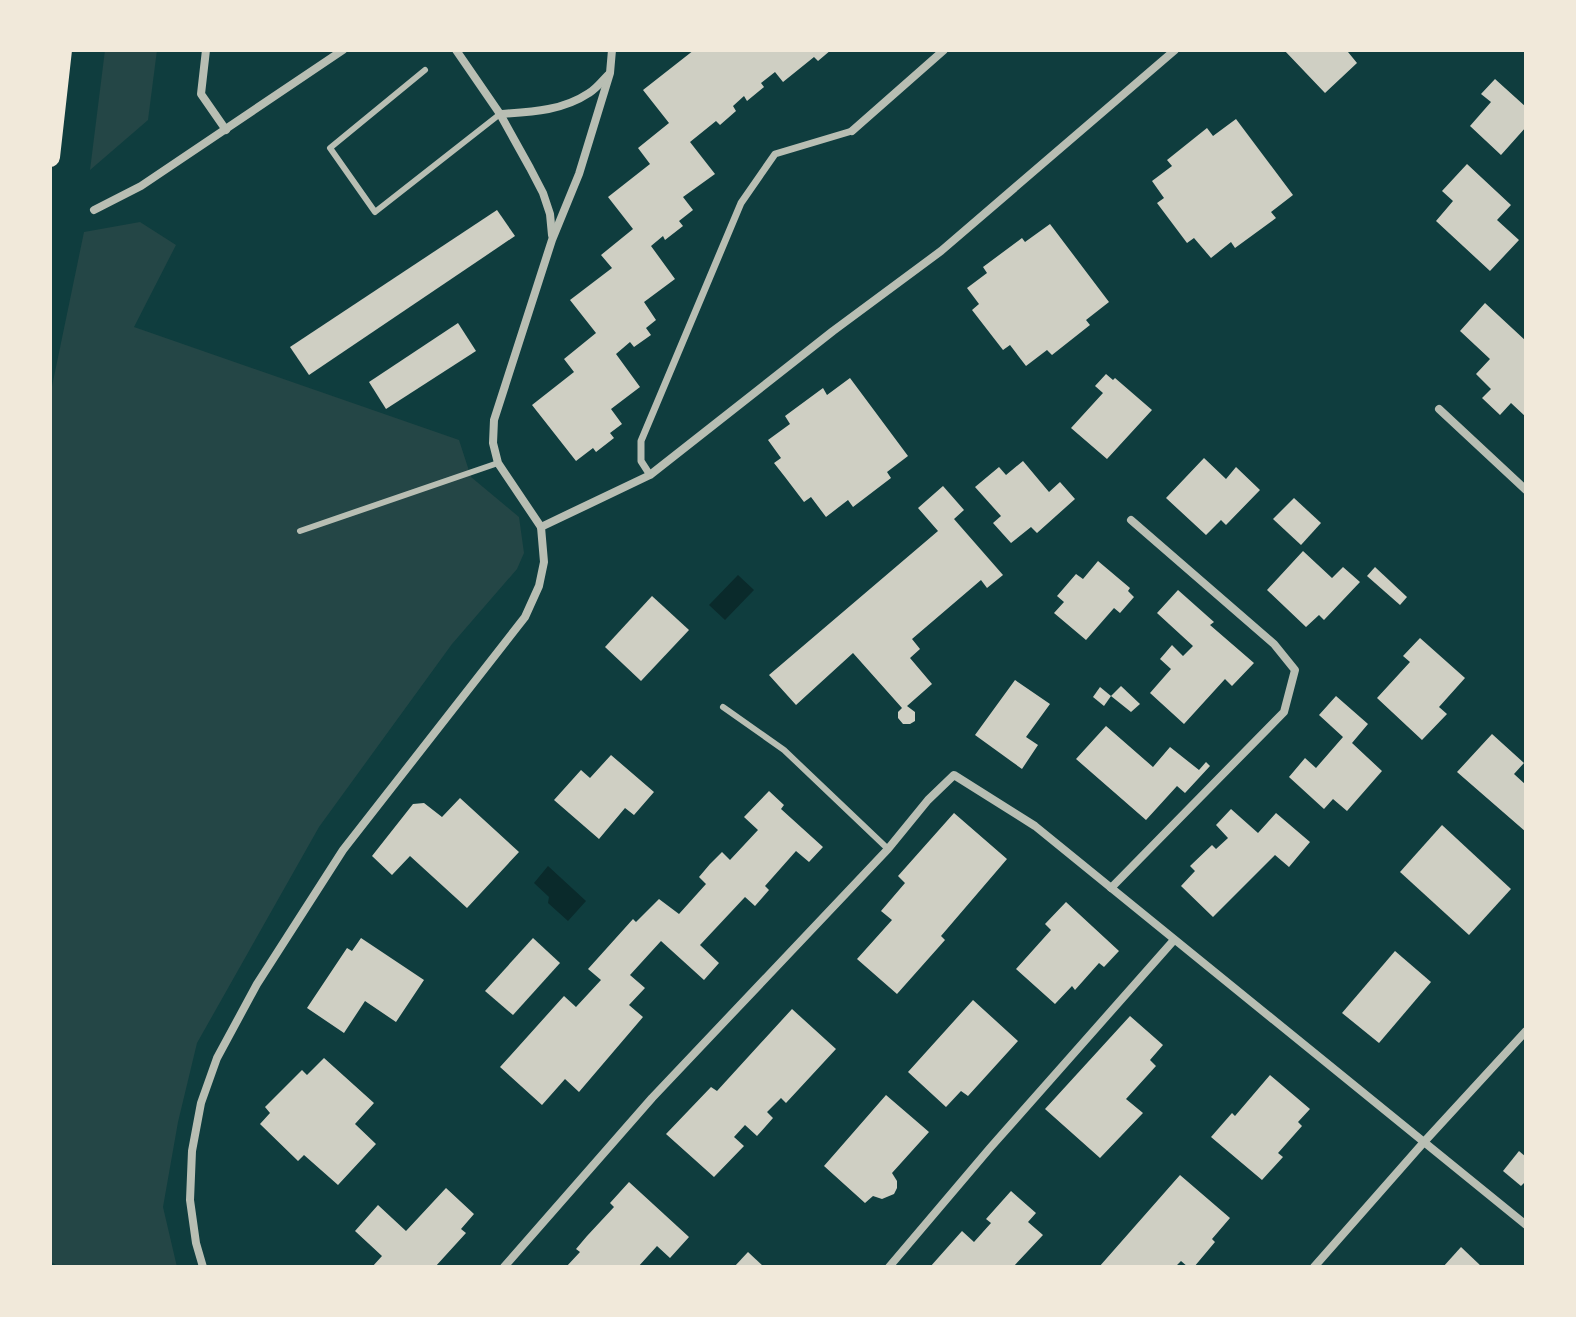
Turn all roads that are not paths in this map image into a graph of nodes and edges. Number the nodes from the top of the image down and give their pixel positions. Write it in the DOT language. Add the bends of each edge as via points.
graph roads {
  1 [pos="62,50"];
  2 [pos="206,50"];
  3 [pos="343,50"];
  4 [pos="456,50"];
  5 [pos="612,50"];
  6 [pos="944,50"];
  7 [pos="1175,50"];
  8 [pos="425,70"];
  9 [pos="610,73"];
  10 [pos="500,114"];
  11 [pos="226,130"];
  12 [pos="852,131"];
  13 [pos="50,157"];
  14 [pos="94,210"];
  15 [pos="552,240"];
  16 [pos="1439,409"];
  17 [pos="498,463"];
  18 [pos="650,475"];
  19 [pos="1526,490"];
  20 [pos="1131,520"];
  21 [pos="541,527"];
  22 [pos="300,531"];
  23 [pos="723,707"];
  24 [pos="888,849"];
  25 [pos="1111,888"];
  26 [pos="1174,940"];
  27 [pos="1526,1031"];
  28 [pos="1424,1142"];
  29 [pos="1526,1225"];
  30 [pos="203,1267"];
  31 [pos="504,1267"];
  32 [pos="889,1267"];
  33 [pos="1314,1267"];
  1 -- 13 [label="main road"];
  2 -- 11 [label="street" via="201,94"];
  3 -- 11 [label="street"];
  4 -- 10 [label="street"];
  5 -- 9 [label="street"];
  6 -- 12 [label="street"];
  7 -- 18 [label="street" via="941,251"];
  8 -- 10 [label="lane" via="330,148 375,212"];
  9 -- 10 [label="street" via="567,105"];
  9 -- 15 [label="street"];
  10 -- 15 [label="street" via="543,193"];
  11 -- 14 [label="street"];
  12 -- 18 [label="street" via="775,154 741,203 641,441 641,461"];
  15 -- 17 [label="street" via="494,420"];
  16 -- 19 [label="street"];
  17 -- 21 [label="street"];
  17 -- 22 [label="lane"];
  18 -- 21 [label="street"];
  20 -- 25 [label="street" via="1274,644 1295,670 1284,712"];
  21 -- 30 [label="street" via="544,562 525,617 343,850 257,984 217,1058 192,1151 190,1200"];
  23 -- 24 [label="lane" via="784,750"];
  24 -- 25 [label="street" via="954,775 1035,826"];
  24 -- 31 [label="street" via="652,1098"];
  25 -- 26 [label="street"];
  26 -- 28 [label="street"];
  26 -- 32 [label="street"];
  27 -- 28 [label="street"];
  28 -- 29 [label="street"];
  28 -- 33 [label="street"];
}
